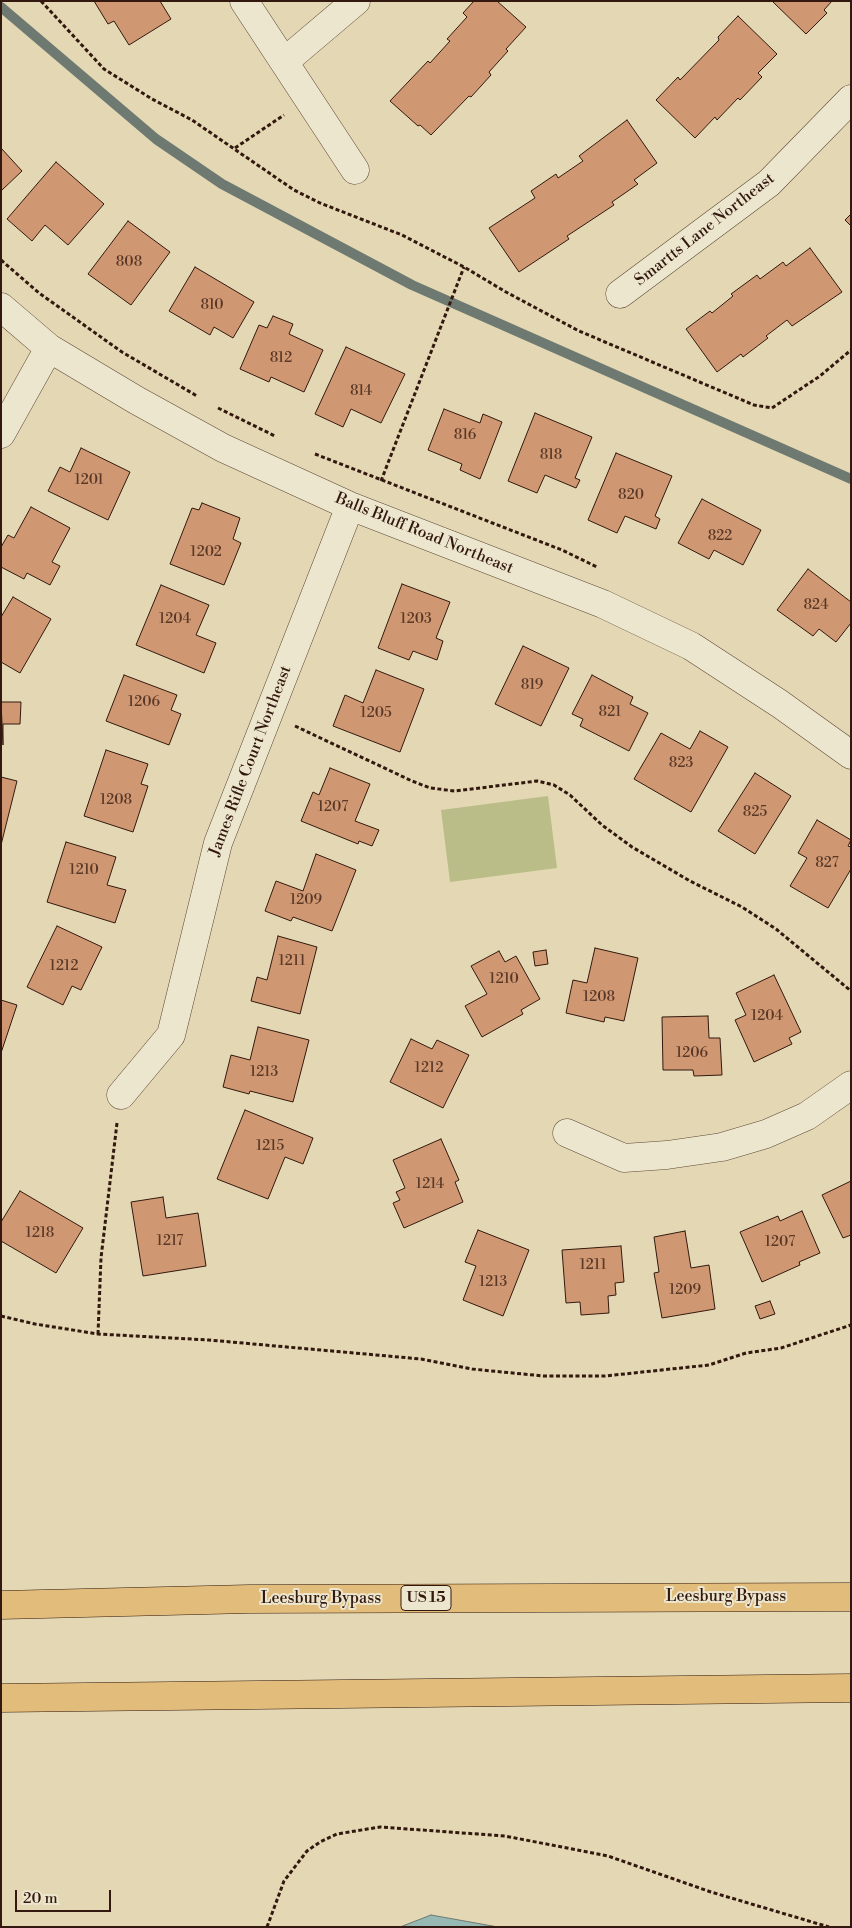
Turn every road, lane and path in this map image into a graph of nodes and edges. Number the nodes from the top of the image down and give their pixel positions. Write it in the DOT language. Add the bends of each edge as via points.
graph roads {
  1 [pos="41,1"];
  2 [pos="244,1"];
  3 [pos="356,1"];
  4 [pos="284,62"];
  5 [pos="308,99"];
  6 [pos="851,99"];
  7 [pos="235,148"];
  8 [pos="355,170"];
  9 [pos="1,260"];
  10 [pos="464,267"];
  11 [pos="620,294"];
  12 [pos="1,306"];
  13 [pos="49,348"];
  14 [pos="851,350"];
  15 [pos="203,400"];
  16 [pos="212,405"];
  17 [pos="1,434"];
  18 [pos="282,439"];
  19 [pos="309,452"];
  20 [pos="381,481"];
  21 [pos="358,509"];
  22 [pos="604,570"];
  23 [pos="269,711"];
  24 [pos="851,755"];
  25 [pos="851,991"];
  26 [pos="851,1085"];
  27 [pos="121,1095"];
  28 [pos="566,1133"];
  29 [pos="1,1316"];
  30 [pos="851,1325"];
  31 [pos="98,1334"];
  32 [pos="851,1596"];
  33 [pos="1,1605"];
  34 [pos="851,1688"];
  35 [pos="1,1698"];
  36 [pos="267,1927"];
  37 [pos="829,1927"];
  1 -- 7 [label="path" via="104,69"];
  2 -- 4 [label="street"];
  3 -- 4 [label="street"];
  4 -- 5 [label="street"];
  5 -- 7 [label="path"];
  5 -- 8 [label="street"];
  6 -- 11 [label="street, Smartts Lane Northeast" via="769,183"];
  7 -- 10 [label="path" via="294,190 402,235"];
  9 -- 15 [label="path" via="39,293 122,352"];
  10 -- 14 [label="path" via="579,331 754,405 772,408 820,376"];
  10 -- 20 [label="path"];
  12 -- 13 [label="street, Balls Bluff Road Northeast"];
  13 -- 17 [label="street"];
  13 -- 21 [label="street, Balls Bluff Road Northeast" via="223,448"];
  16 -- 18 [label="path"];
  19 -- 20 [label="path"];
  20 -- 21 [label="path"];
  20 -- 22 [label="path" via="562,550"];
  21 -- 23 [label="street, James Rifle Court Northeast"];
  21 -- 24 [label="street, Balls Bluff Road Northeast" via="603,604 691,646"];
  23 -- 25 [label="path" via="309,733 430,788 455,791 537,781 554,785 632,847 776,929"];
  23 -- 27 [label="street, James Rifle Court Northeast" via="218,844 171,1035"];
  26 -- 28 [label="street" via="807,1116 766,1134 722,1147 624,1158"];
  27 -- 31 [label="path" via="101,1258"];
  29 -- 31 [label="path"];
  30 -- 31 [label="path" via="781,1348 746,1353 708,1365 605,1376 543,1376 472,1369 421,1359 209,1340"];
  32 -- 33 [label="highway, Leesburg Bypass / US 15" via="249,1599"];
  34 -- 35 [label="highway"];
  36 -- 37 [label="path" via="284,1881 307,1851 337,1834 380,1827 505,1836 608,1856 711,1892"];
}
